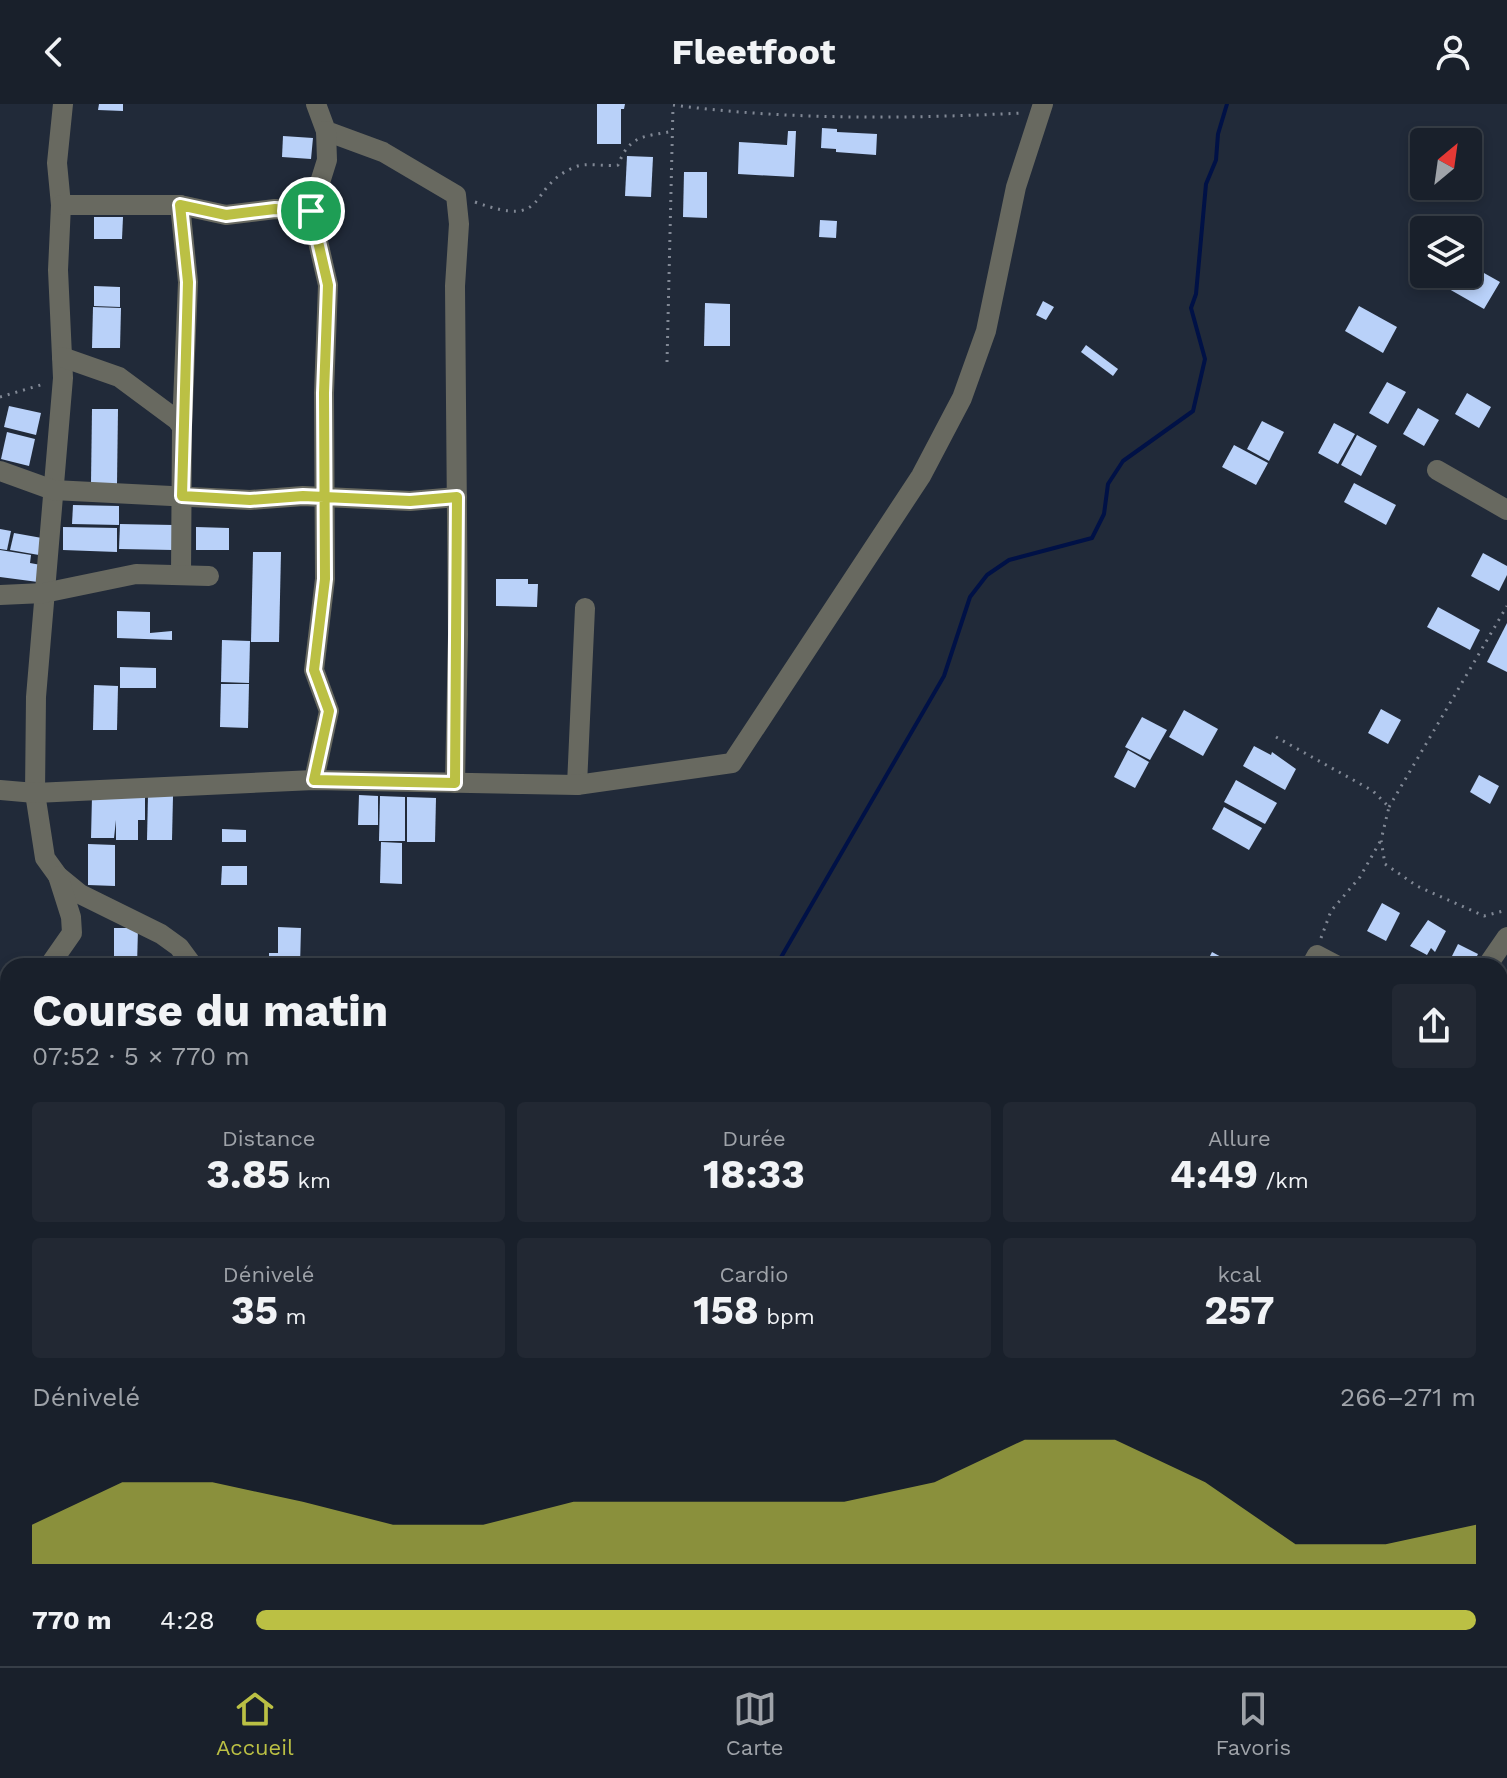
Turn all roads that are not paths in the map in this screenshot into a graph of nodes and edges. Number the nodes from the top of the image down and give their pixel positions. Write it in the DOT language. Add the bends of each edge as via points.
graph roads {
  1 [pos="63,104"];
  2 [pos="316,104"];
  3 [pos="1042,108"];
  4 [pos="326,131"];
  5 [pos="61,205"];
  6 [pos="180,205"];
  7 [pos="311,211"];
  8 [pos="62,357"];
  9 [pos="182,427"];
  10 [pos="1437,470"];
  11 [pos="0,471"];
  12 [pos="53,490"];
  13 [pos="182,496"];
  14 [pos="457,497"];
  15 [pos="325,499"];
  16 [pos="1507,510"];
  17 [pos="181,575"];
  18 [pos="209,576"];
  19 [pos="44,593"];
  20 [pos="0,595"];
  21 [pos="585,608"];
  22 [pos="314,780"];
  23 [pos="455,783"];
  24 [pos="577,785"];
  25 [pos="0,790"];
  26 [pos="35,793"];
  27 [pos="58,876"];
  28 [pos="1507,937"];
  29 [pos="55,958"];
  30 [pos="187,958"];
  31 [pos="1493,958"];
  1 -- 5 [label="street" via="57,163"];
  2 -- 4 [label="street"];
  3 -- 24 [label="street" via="1016,187 986,331 962,398 921,476 732,763"];
  4 -- 7 [label="street" via="327,160"];
  4 -- 14 [label="street" via="383,152 456,195"];
  5 -- 6 [label="street"];
  5 -- 8 [label="street"];
  6 -- 7 [label="street" via="226,215"];
  6 -- 9 [label="street" via="188,282"];
  7 -- 15 [label="street" via="328,285"];
  8 -- 9 [label="street" via="119,377"];
  8 -- 12 [label="street"];
  9 -- 13 [label="street"];
  10 -- 16 [label="street"];
  11 -- 12 [label="street"];
  12 -- 13 [label="street"];
  12 -- 19 [label="street"];
  13 -- 15 [label="street"];
  13 -- 17 [label="street"];
  14 -- 15 [label="street"];
  14 -- 23 [label="street"];
  15 -- 22 [label="street" via="325,579 314,670 329,711"];
  17 -- 18 [label="street"];
  17 -- 19 [label="street" via="136,574"];
  19 -- 20 [label="street"];
  19 -- 26 [label="street"];
  21 -- 24 [label="street"];
  22 -- 23 [label="street"];
  22 -- 26 [label="street"];
  23 -- 24 [label="street"];
  25 -- 26 [label="street"];
  26 -- 27 [label="street" via="45,858"];
  27 -- 29 [label="street" via="72,933"];
  27 -- 30 [label="street" via="80,894 161,934"];
  28 -- 31 [label="street"];
}
